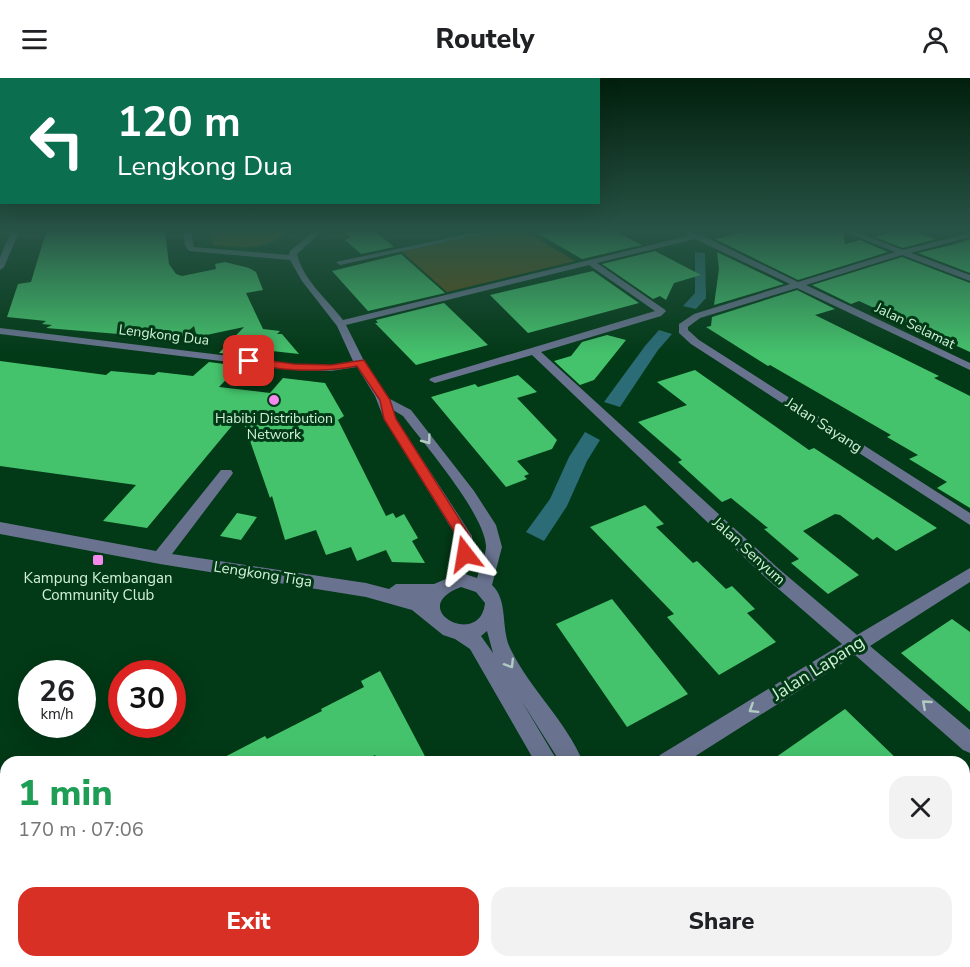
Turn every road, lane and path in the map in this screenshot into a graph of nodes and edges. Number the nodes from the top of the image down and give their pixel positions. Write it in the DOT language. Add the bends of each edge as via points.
graph roads {
  1 [pos="302,273"];
  2 [pos="543,273"];
  3 [pos="608,273"];
  4 [pos="776,273"];
  5 [pos="838,273"];
  6 [pos="801,285"];
  7 [pos="341,323"];
  8 [pos="0,331"];
  9 [pos="534,351"];
  10 [pos="360,363"];
  11 [pos="970,367"];
  12 [pos="435,380"];
  13 [pos="385,400"];
  14 [pos="226,473"];
  15 [pos="970,520"];
  16 [pos="0,528"];
  17 [pos="160,558"];
  18 [pos="970,574"];
  19 [pos="453,582"];
  20 [pos="483,586"];
  21 [pos="366,590"];
  22 [pos="437,591"];
  23 [pos="493,609"];
  24 [pos="434,618"];
  25 [pos="459,632"];
  26 [pos="855,644"];
  27 [pos="970,743"];
  28 [pos="544,756"];
  29 [pos="568,756"];
  30 [pos="678,756"];
  1 -- 7 [label="street"];
  2 -- 7 [label="street"];
  3 -- 9 [label="street" via="661,311"];
  4 -- 6 [label="street, Jalan Selamat"];
  5 -- 6 [label="street"];
  6 -- 11 [label="street, Jalan Selamat"];
  6 -- 15 [label="street, Jalan Sayang" via="697,316 683,326 683,331"];
  7 -- 10 [label="street"];
  8 -- 10 [label="street, Lengkong Dua" via="294,367 331,368"];
  9 -- 12 [label="street"];
  9 -- 26 [label="street, Jalan Senyum" via="773,574"];
  10 -- 13 [label="street"];
  13 -- 19 [label="street" via="390,419 464,536 465,554"];
  13 -- 20 [label="street, one-way" via="407,413 488,525 494,547"];
  14 -- 17 [label="street"];
  16 -- 17 [label="street, Lengkong Tiga"];
  17 -- 21 [label="street, Lengkong Tiga"];
  18 -- 26 [label="street, Jalan Lapang"];
  19 -- 20 [label="street" via="469,581"];
  19 -- 22 [label="street"];
  20 -- 23 [label="street" via="492,599"];
  21 -- 22 [label="street, Lengkong Tiga"];
  21 -- 24 [label="street, Lengkong Tiga" via="417,604"];
  22 -- 24 [label="street" via="431,604"];
  23 -- 25 [label="street" via="478,629"];
  23 -- 29 [label="street, one-way" via="502,652"];
  24 -- 25 [label="street" via="444,628"];
  25 -- 28 [label="street" via="476,643 487,659"];
  27 -- 26 [label="street, Jalan Senyum, one-way"];
  26 -- 30 [label="street, Jalan Lapang, one-way"];
}
